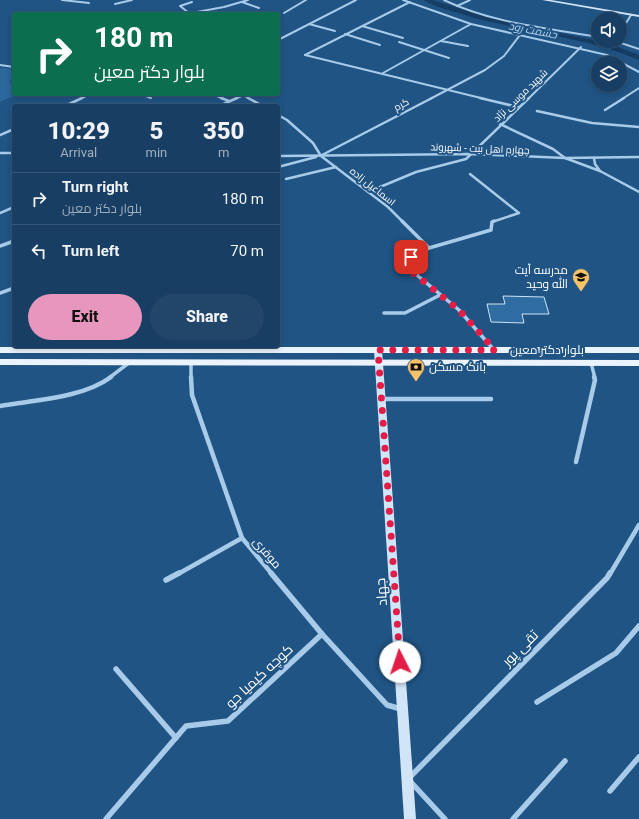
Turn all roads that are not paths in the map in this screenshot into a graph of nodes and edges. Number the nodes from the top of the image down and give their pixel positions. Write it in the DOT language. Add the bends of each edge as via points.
graph roads {
  1 [pos="62,0"];
  2 [pos="132,0"];
  3 [pos="248,0"];
  4 [pos="306,0"];
  5 [pos="356,0"];
  6 [pos="404,0"];
  7 [pos="444,0"];
  8 [pos="470,0"];
  9 [pos="544,0"];
  10 [pos="564,0"];
  11 [pos="192,2"];
  12 [pos="242,2"];
  13 [pos="410,2"];
  14 [pos="89,3"];
  15 [pos="115,4"];
  16 [pos="456,6"];
  17 [pos="259,8"];
  18 [pos="206,11"];
  19 [pos="186,12"];
  20 [pos="200,12"];
  21 [pos="639,12"];
  22 [pos="284,13"];
  23 [pos="631,15"];
  24 [pos="639,16"];
  25 [pos="627,21"];
  26 [pos="309,24"];
  27 [pos="471,24"];
  28 [pos="362,26"];
  29 [pos="335,31"];
  30 [pos="345,34"];
  31 [pos="520,35"];
  32 [pos="591,36"];
  33 [pos="403,38"];
  34 [pos="280,39"];
  35 [pos="441,41"];
  36 [pos="399,42"];
  37 [pos="380,45"];
  38 [pos="627,45"];
  39 [pos="468,46"];
  40 [pos="581,47"];
  41 [pos="639,49"];
  42 [pos="423,50"];
  43 [pos="449,58"];
  44 [pos="0,65"];
  45 [pos="12,66"];
  46 [pos="639,72"];
  47 [pos="382,73"];
  48 [pos="639,88"];
  49 [pos="445,90"];
  50 [pos="86,96"];
  51 [pos="146,96"];
  52 [pos="217,96"];
  53 [pos="242,96"];
  54 [pos="246,96"];
  55 [pos="151,98"];
  56 [pos="229,101"];
  57 [pos="70,103"];
  58 [pos="223,104"];
  59 [pos="259,104"];
  60 [pos="518,107"];
  61 [pos="605,110"];
  62 [pos="537,111"];
  63 [pos="280,116"];
  64 [pos="500,124"];
  65 [pos="639,127"];
  66 [pos="12,130"];
  67 [pos="0,135"];
  68 [pos="0,153"];
  69 [pos="12,153"];
  70 [pos="471,154"];
  71 [pos="280,156"];
  72 [pos="321,156"];
  73 [pos="639,157"];
  74 [pos="565,158"];
  75 [pos="594,158"];
  76 [pos="280,166"];
  77 [pos="336,167"];
  78 [pos="600,171"];
  79 [pos="470,174"];
  80 [pos="286,178"];
  81 [pos="368,192"];
  82 [pos="639,192"];
  83 [pos="12,208"];
  84 [pos="0,213"];
  85 [pos="12,242"];
  86 [pos="0,246"];
  87 [pos="429,248"];
  88 [pos="12,289"];
  89 [pos="0,293"];
  90 [pos="440,295"];
  91 [pos="384,313"];
  92 [pos="0,350"];
  93 [pos="378,350"];
  94 [pos="495,350"];
  95 [pos="639,350"];
  96 [pos="0,362"];
  97 [pos="131,362"];
  98 [pos="379,362"];
  99 [pos="591,362"];
  100 [pos="190,363"];
  101 [pos="639,363"];
  102 [pos="381,399"];
  103 [pos="491,399"];
  104 [pos="0,406"];
  105 [pos="576,462"];
  106 [pos="639,525"];
  107 [pos="242,538"];
  108 [pos="166,580"];
  109 [pos="639,626"];
  110 [pos="322,634"];
  111 [pos="116,669"];
  112 [pos="537,702"];
  113 [pos="403,710"];
  114 [pos="176,738"];
  115 [pos="639,757"];
  116 [pos="565,761"];
  117 [pos="408,779"];
  118 [pos="610,791"];
  119 [pos="106,819"];
  120 [pos="410,819"];
  121 [pos="445,819"];
  122 [pos="513,819"];
  1 -- 14 [label="street"];
  2 -- 15 [label="street"];
  3 -- 12 [label="street"];
  4 -- 22 [label="street"];
  5 -- 26 [label="street"];
  6 -- 13 [label="street"];
  7 -- 16 [label="street"];
  8 -- 16 [label="street"];
  9 -- 23 [label="street"];
  10 -- 21 [label="street"];
  11 -- 19 [label="street" via="180,6"];
  12 -- 17 [label="street"];
  12 -- 18 [label="street"];
  13 -- 27 [label="street"];
  13 -- 28 [label="street"];
  16 -- 32 [label="street" via="494,18"];
  18 -- 20 [label="street"];
  23 -- 24 [label="street"];
  23 -- 25 [label="street"];
  26 -- 29 [label="street"];
  26 -- 34 [label="street"];
  27 -- 31 [label="street"];
  27 -- 35 [label="street"];
  28 -- 30 [label="street"];
  28 -- 33 [label="street"];
  30 -- 37 [label="street"];
  30 -- 47 [label="street" via="305,55"];
  31 -- 40 [label="street"];
  31 -- 49 [label="street, کرم" via="504,56 485,70"];
  35 -- 39 [label="street"];
  35 -- 42 [label="street"];
  36 -- 42 [label="street"];
  38 -- 41 [label="street"];
  40 -- 46 [label="street" via="606,55"];
  40 -- 60 [label="street, شهید موسی نژاد"];
  42 -- 43 [label="street"];
  42 -- 47 [label="street"];
  44 -- 45 [label="street"];
  47 -- 49 [label="street"];
  48 -- 61 [label="street"];
  49 -- 60 [label="street"];
  49 -- 72 [label="street, کرم"];
  50 -- 57 [label="street"];
  51 -- 55 [label="street"];
  52 -- 56 [label="street"];
  53 -- 56 [label="street"];
  54 -- 59 [label="street"];
  56 -- 58 [label="street"];
  60 -- 64 [label="street, شهید موسی نژاد"];
  62 -- 65 [label="street" via="592,124"];
  63 -- 72 [label="street, اسماعیل زاده" via="313,143"];
  64 -- 70 [label="street, شهید موسی نژاد"];
  64 -- 74 [label="street" via="553,149"];
  66 -- 67 [label="street"];
  68 -- 69 [label="street"];
  70 -- 72 [label="street, چهارم اهل بیت - شهروند"];
  70 -- 74 [label="street, چهارم اهل بیت - شهروند"];
  70 -- 81 [label="street" via="466,159 416,172"];
  71 -- 72 [label="street"];
  72 -- 76 [label="street, کرم"];
  72 -- 77 [label="street, اسماعیل زاده"];
  73 -- 75 [label="street, چهارم اهل بیت - شهروند"];
  74 -- 75 [label="street, چهارم اهل بیت - شهروند"];
  74 -- 78 [label="street"];
  75 -- 78 [label="street"];
  77 -- 80 [label="street"];
  77 -- 81 [label="street, اسماعیل زاده"];
  78 -- 82 [label="street"];
  79 -- 87 [label="street" via="519,213 492,222 491,230"];
  81 -- 87 [label="street, اسماعیل زاده" via="388,207"];
  83 -- 84 [label="street"];
  85 -- 86 [label="street"];
  87 -- 90 [label="street" via="411,257 412,272"];
  88 -- 89 [label="street"];
  90 -- 91 [label="street" via="405,313"];
  90 -- 94 [label="street" via="459,310"];
  92 -- 93 [label="main road, بلوار دکتر معین"];
  93 -- 94 [label="main road, بلوار دکتر معین"];
  93 -- 98 [label="street, جهاد"];
  94 -- 95 [label="main road, بلوار دکتر معین"];
  96 -- 97 [label="main road, بلوار دکتر معین"];
  97 -- 100 [label="main road, بلوار دکتر معین"];
  97 -- 104 [label="street" via="104,382 77,393"];
  98 -- 99 [label="main road, بلوار دکتر معین"];
  98 -- 100 [label="main road, بلوار دکتر معین"];
  98 -- 102 [label="street, جهاد"];
  99 -- 101 [label="main road, بلوار دکتر معین"];
  99 -- 105 [label="street" via="596,380"];
  100 -- 107 [label="street, موقری" via="192,395"];
  102 -- 103 [label="street"];
  102 -- 113 [label="street, جهاد"];
  106 -- 117 [label="street, تقی پور" via="607,578"];
  107 -- 108 [label="street"];
  107 -- 110 [label="street, موقری"];
  109 -- 112 [label="street" via="616,653"];
  110 -- 113 [label="street, موقری" via="387,705"];
  110 -- 114 [label="street, کوچه کیمیا جو" via="228,721 186,726"];
  111 -- 114 [label="street"];
  113 -- 117 [label="street, جهاد"];
  114 -- 119 [label="street, کوچه کیمیا جو"];
  115 -- 118 [label="street"];
  116 -- 122 [label="street"];
  117 -- 120 [label="street, جهاد"];
  117 -- 121 [label="street"];
}
